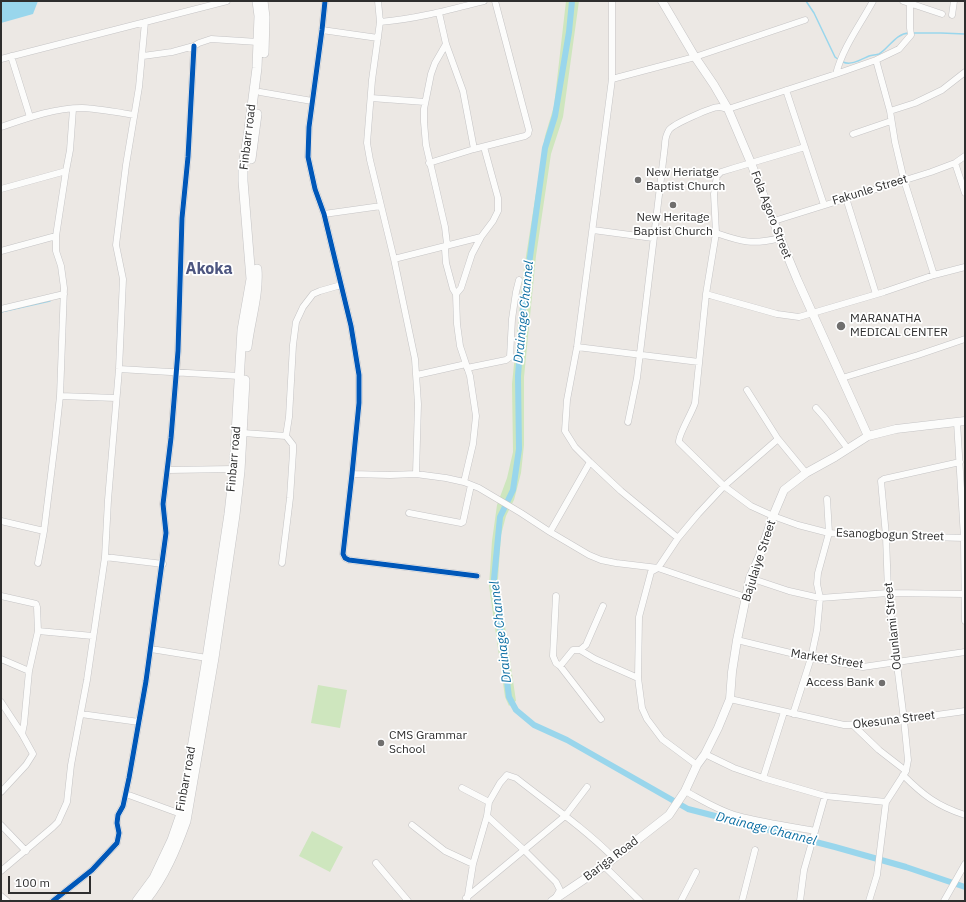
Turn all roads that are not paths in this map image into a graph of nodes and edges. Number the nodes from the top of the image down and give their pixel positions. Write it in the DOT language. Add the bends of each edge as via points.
graph roads {
  1 [pos="227,1"];
  2 [pos="325,1"];
  3 [pos="378,1"];
  4 [pos="484,1"];
  5 [pos="495,1"];
  6 [pos="612,1"];
  7 [pos="662,1"];
  8 [pos="873,1"];
  9 [pos="903,1"];
  10 [pos="954,1"];
  11 [pos="261,3"];
  12 [pos="910,4"];
  13 [pos="439,13"];
  14 [pos="942,14"];
  15 [pos="952,15"];
  16 [pos="805,20"];
  17 [pos="145,22"];
  18 [pos="380,22"];
  19 [pos="322,30"];
  20 [pos="378,38"];
  21 [pos="258,42"];
  22 [pos="446,44"];
  23 [pos="194,46"];
  24 [pos="10,56"];
  25 [pos="143,56"];
  26 [pos="695,56"];
  27 [pos="1,59"];
  28 [pos="876,60"];
  29 [pos="965,72"];
  30 [pos="836,74"];
  31 [pos="612,79"];
  32 [pos="786,90"];
  33 [pos="260,92"];
  34 [pos="370,98"];
  35 [pos="312,101"];
  36 [pos="425,102"];
  37 [pos="73,109"];
  38 [pos="728,109"];
  39 [pos="890,111"];
  40 [pos="134,115"];
  41 [pos="30,117"];
  42 [pos="891,121"];
  43 [pos="1,126"];
  44 [pos="853,134"];
  45 [pos="484,147"];
  46 [pos="805,147"];
  47 [pos="474,149"];
  48 [pos="965,156"];
  49 [pos="430,163"];
  50 [pos="751,163"];
  51 [pos="955,163"];
  52 [pos="66,171"];
  53 [pos="904,180"];
  54 [pos="1,189"];
  55 [pos="965,194"];
  56 [pos="846,198"];
  57 [pos="824,204"];
  58 [pos="381,206"];
  59 [pos="324,214"];
  60 [pos="774,221"];
  61 [pos="593,230"];
  62 [pos="716,233"];
  63 [pos="56,236"];
  64 [pos="481,237"];
  65 [pos="653,238"];
  66 [pos="780,238"];
  67 [pos="447,244"];
  68 [pos="1,251"];
  69 [pos="394,259"];
  70 [pos="965,267"];
  71 [pos="934,275"];
  72 [pos="519,280"];
  73 [pos="341,285"];
  74 [pos="64,294"];
  75 [pos="456,294"];
  76 [pos="706,294"];
  77 [pos="876,294"];
  78 [pos="1,309"];
  79 [pos="812,314"];
  80 [pos="965,339"];
  81 [pos="577,347"];
  82 [pos="640,355"];
  83 [pos="699,362"];
  84 [pos="466,366"];
  85 [pos="119,369"];
  86 [pos="176,373"];
  87 [pos="417,375"];
  88 [pos="239,376"];
  89 [pos="842,378"];
  90 [pos="747,390"];
  91 [pos="60,396"];
  92 [pos="116,398"];
  93 [pos="816,408"];
  94 [pos="628,422"];
  95 [pos="961,422"];
  96 [pos="243,433"];
  97 [pos="286,436"];
  98 [pos="868,436"];
  99 [pos="778,439"];
  100 [pos="848,449"];
  101 [pos="590,462"];
  102 [pos="960,462"];
  103 [pos="234,469"];
  104 [pos="168,470"];
  105 [pos="806,473"];
  106 [pos="352,474"];
  107 [pos="416,474"];
  108 [pos="963,480"];
  109 [pos="464,482"];
  110 [pos="471,486"];
  111 [pos="724,486"];
  112 [pos="827,499"];
  113 [pos="409,513"];
  114 [pos="232,515"];
  115 [pos="773,516"];
  116 [pos="1,521"];
  117 [pos="44,531"];
  118 [pos="550,532"];
  119 [pos="829,532"];
  120 [pos="886,536"];
  121 [pos="678,538"];
  122 [pos="965,538"];
  123 [pos="105,557"];
  124 [pos="38,563"];
  125 [pos="282,563"];
  126 [pos="163,564"];
  127 [pos="658,568"];
  128 [pos="477,576"];
  129 [pos="750,578"];
  130 [pos="888,593"];
  131 [pos="965,594"];
  132 [pos="1,596"];
  133 [pos="556,596"];
  134 [pos="746,596"];
  135 [pos="820,598"];
  136 [pos="603,606"];
  137 [pos="965,621"];
  138 [pos="38,631"];
  139 [pos="94,636"];
  140 [pos="737,640"];
  141 [pos="151,649"];
  142 [pos="580,650"];
  143 [pos="965,652"];
  144 [pos="207,658"];
  145 [pos="812,658"];
  146 [pos="1,659"];
  147 [pos="896,662"];
  148 [pos="560,666"];
  149 [pos="29,672"];
  150 [pos="638,678"];
  151 [pos="730,699"];
  152 [pos="1,702"];
  153 [pos="965,711"];
  154 [pos="784,712"];
  155 [pos="81,714"];
  156 [pos="793,714"];
  157 [pos="601,719"];
  158 [pos="904,720"];
  159 [pos="139,722"];
  160 [pos="853,725"];
  161 [pos="22,734"];
  162 [pos="705,754"];
  163 [pos="697,765"];
  164 [pos="904,773"];
  165 [pos="763,778"];
  166 [pos="587,787"];
  167 [pos="462,788"];
  168 [pos="1,792"];
  169 [pos="683,793"];
  170 [pos="126,794"];
  171 [pos="825,796"];
  172 [pos="489,802"];
  173 [pos="886,802"];
  174 [pos="181,814"];
  175 [pos="669,815"];
  176 [pos="965,815"];
  177 [pos="487,816"];
  178 [pos="565,816"];
  179 [pos="412,825"];
  180 [pos="1,826"];
  181 [pos="815,834"];
  182 [pos="524,850"];
  183 [pos="755,850"];
  184 [pos="26,851"];
  185 [pos="614,858"];
  186 [pos="376,863"];
  187 [pos="473,864"];
  188 [pos="965,864"];
  189 [pos="604,866"];
  190 [pos="1,871"];
  191 [pos="696,872"];
  192 [pos="1,896"];
  193 [pos="467,899"];
  194 [pos="555,900"];
  195 [pos="7,901"];
  196 [pos="53,901"];
  197 [pos="137,901"];
  198 [pos="145,901"];
  199 [pos="408,901"];
  200 [pos="640,901"];
  201 [pos="681,901"];
  202 [pos="742,901"];
  203 [pos="800,901"];
  204 [pos="869,901"];
  205 [pos="944,901"];
  1 -- 17 [label="street"];
  2 -- 19 [label="street"];
  3 -- 18 [label="street"];
  4 -- 13 [label="street"];
  5 -- 45 [label="street" via="529,130 525,136"];
  6 -- 31 [label="street"];
  7 -- 26 [label="street, Fola Agoro Street"];
  8 -- 30 [label="street" via="839,62"];
  9 -- 12 [label="street"];
  10 -- 15 [label="street"];
  11 -- 21 [label="main road, Finbarr road"];
  11 -- 33 [label="main road, Finbarr road" via="264,52"];
  12 -- 14 [label="street"];
  12 -- 28 [label="street" via="911,35 900,49"];
  13 -- 18 [label="street"];
  13 -- 22 [label="street"];
  16 -- 26 [label="street"];
  17 -- 24 [label="street"];
  17 -- 25 [label="street"];
  18 -- 20 [label="street"];
  19 -- 20 [label="street"];
  19 -- 35 [label="street"];
  20 -- 34 [label="street"];
  21 -- 23 [label="street" via="211,39"];
  21 -- 88 [label="main road, Finbarr road" via="257,68 243,164 251,279 242,330"];
  22 -- 36 [label="street" via="435,63"];
  22 -- 47 [label="street" via="463,90"];
  23 -- 25 [label="street"];
  23 -- 86 [label="street" via="182,218"];
  24 -- 27 [label="street"];
  24 -- 41 [label="street"];
  25 -- 40 [label="street"];
  26 -- 31 [label="street"];
  26 -- 38 [label="street, Fola Agoro Street"];
  28 -- 30 [label="street"];
  28 -- 39 [label="street"];
  29 -- 39 [label="street" via="942,90 916,103"];
  30 -- 32 [label="street"];
  31 -- 61 [label="street"];
  32 -- 38 [label="street"];
  32 -- 46 [label="street"];
  33 -- 35 [label="street"];
  33 -- 96 [label="main road, Finbarr road" via="249,166 258,279 249,332"];
  34 -- 36 [label="street"];
  34 -- 58 [label="street" via="367,143"];
  35 -- 59 [label="street" via="308,157"];
  36 -- 49 [label="street" via="424,122"];
  37 -- 40 [label="street"];
  37 -- 41 [label="street"];
  37 -- 52 [label="street"];
  38 -- 50 [label="street, Fola Agoro Street"];
  38 -- 65 [label="street" via="718,107 674,125 669,130 664,145"];
  39 -- 42 [label="street"];
  40 -- 85 [label="street" via="116,245 123,279"];
  41 -- 43 [label="street"];
  42 -- 44 [label="street"];
  42 -- 53 [label="street"];
  45 -- 47 [label="street"];
  45 -- 64 [label="street" via="498,206 493,221"];
  46 -- 50 [label="street"];
  46 -- 57 [label="street"];
  47 -- 49 [label="street"];
  48 -- 51 [label="street, Fakunle Street"];
  49 -- 67 [label="street"];
  50 -- 60 [label="street, Fola Agoro Street"];
  50 -- 62 [label="street" via="721,172 717,176 714,194"];
  51 -- 53 [label="street, Fakunle Street"];
  51 -- 55 [label="street"];
  52 -- 54 [label="street"];
  52 -- 63 [label="street"];
  53 -- 56 [label="street, Fakunle Street"];
  53 -- 71 [label="street"];
  56 -- 57 [label="street, Fakunle Street"];
  56 -- 77 [label="street"];
  57 -- 60 [label="street, Fakunle Street"];
  58 -- 59 [label="street"];
  58 -- 69 [label="street"];
  59 -- 73 [label="street"];
  60 -- 66 [label="street, Fola Agoro Street"];
  61 -- 65 [label="street"];
  61 -- 81 [label="street"];
  62 -- 66 [label="street" via="751,243"];
  62 -- 76 [label="street"];
  63 -- 68 [label="street"];
  63 -- 74 [label="street" via="56,251 61,266"];
  64 -- 67 [label="street"];
  64 -- 75 [label="street" via="472,254 461,288"];
  65 -- 82 [label="street"];
  66 -- 79 [label="street, Fola Agoro Street"];
  67 -- 69 [label="street"];
  67 -- 75 [label="street" via="446,263"];
  69 -- 87 [label="street"];
  70 -- 71 [label="street"];
  71 -- 77 [label="street"];
  72 -- 84 [label="street" via="512,319 510,357 506,360"];
  73 -- 97 [label="street" via="313,294 296,322"];
  73 -- 106 [label="street" via="359,375"];
  74 -- 78 [label="street"];
  74 -- 91 [label="street"];
  75 -- 84 [label="street" via="460,346"];
  76 -- 79 [label="street" via="787,316"];
  76 -- 83 [label="street"];
  77 -- 79 [label="street"];
  79 -- 89 [label="street, Fola Agoro Street"];
  80 -- 89 [label="street"];
  81 -- 82 [label="street"];
  81 -- 101 [label="street" via="567,400 565,432"];
  82 -- 83 [label="street"];
  82 -- 94 [label="street"];
  83 -- 111 [label="street, Esanogbogun Street" via="695,403 678,440"];
  84 -- 87 [label="street"];
  84 -- 109 [label="street" via="476,416 473,444"];
  85 -- 86 [label="street"];
  85 -- 92 [label="street"];
  86 -- 88 [label="street"];
  86 -- 104 [label="street"];
  87 -- 107 [label="street"];
  88 -- 103 [label="main road, Finbarr road"];
  89 -- 98 [label="street, Fola Agoro Street"];
  90 -- 99 [label="street"];
  91 -- 92 [label="street"];
  91 -- 117 [label="street"];
  92 -- 123 [label="street"];
  93 -- 100 [label="street"];
  95 -- 98 [label="street, Bajulaiye Street" via="896,429"];
  95 -- 102 [label="street"];
  96 -- 97 [label="street"];
  96 -- 114 [label="main road, Finbarr road" via="240,471"];
  97 -- 125 [label="street" via="291,441 293,452"];
  98 -- 100 [label="street, Bajulaiye Street"];
  99 -- 105 [label="street"];
  99 -- 111 [label="street"];
  100 -- 105 [label="street, Bajulaiye Street"];
  101 -- 118 [label="street"];
  101 -- 121 [label="street"];
  102 -- 108 [label="street"];
  102 -- 120 [label="street, Odunlami Street" via="881,481"];
  103 -- 104 [label="street"];
  103 -- 114 [label="main road, Finbarr road"];
  104 -- 126 [label="street" via="163,504 166,524"];
  105 -- 115 [label="street, Bajulaiye Street" via="784,490"];
  106 -- 107 [label="street"];
  106 -- 128 [label="street" via="343,547 345,558"];
  107 -- 109 [label="street"];
  108 -- 122 [label="street"];
  109 -- 110 [label="street"];
  110 -- 113 [label="street" via="461,523"];
  110 -- 118 [label="street" via="502,501"];
  111 -- 115 [label="street, Esanogbogun Street" via="751,506"];
  111 -- 121 [label="street"];
  112 -- 119 [label="street"];
  114 -- 144 [label="main road, Finbarr road"];
  114 -- 198 [label="main road, Finbarr road" via="214,658 186,821 159,882"];
  115 -- 119 [label="street, Esanogbogun Street"];
  115 -- 129 [label="street, Bajulaiye Street"];
  116 -- 117 [label="street"];
  117 -- 124 [label="street"];
  118 -- 127 [label="street" via="601,560"];
  119 -- 120 [label="street, Esanogbogun Street"];
  119 -- 135 [label="street" via="818,574"];
  120 -- 122 [label="street, Esanogbogun Street"];
  120 -- 130 [label="street, Odunlami Street"];
  121 -- 127 [label="street"];
  122 -- 131 [label="street"];
  123 -- 126 [label="street"];
  123 -- 139 [label="street"];
  126 -- 141 [label="street"];
  127 -- 134 [label="street"];
  127 -- 150 [label="street" via="651,572 639,616"];
  129 -- 134 [label="street, Bajulaiye Street"];
  129 -- 135 [label="street"];
  130 -- 131 [label="street"];
  130 -- 135 [label="street"];
  130 -- 147 [label="street, Odunlami Street"];
  131 -- 137 [label="street"];
  132 -- 138 [label="street" via="36,604"];
  133 -- 148 [label="street" via="553,656"];
  134 -- 140 [label="street, Bajulaiye Street"];
  135 -- 145 [label="street"];
  136 -- 142 [label="street" via="589,640"];
  138 -- 139 [label="street"];
  138 -- 149 [label="street"];
  139 -- 155 [label="street"];
  140 -- 145 [label="street, Market Street"];
  140 -- 151 [label="street, Bajulaiye Street"];
  141 -- 144 [label="street"];
  141 -- 159 [label="street"];
  142 -- 148 [label="street" via="573,650"];
  142 -- 150 [label="street"];
  143 -- 147 [label="street, Market Street"];
  144 -- 174 [label="main road, Finbarr road"];
  145 -- 147 [label="street, Market Street" via="863,667"];
  145 -- 156 [label="street"];
  146 -- 149 [label="street"];
  147 -- 158 [label="street, Odunlami Street"];
  148 -- 157 [label="street"];
  149 -- 161 [label="street"];
  150 -- 163 [label="street" via="642,708 647,719 662,738"];
  151 -- 154 [label="street, Okesuna Street"];
  151 -- 162 [label="street, Bajulaiye Street"];
  152 -- 161 [label="street"];
  153 -- 158 [label="street, Okesuna Street"];
  154 -- 156 [label="street, Okesuna Street"];
  154 -- 165 [label="street"];
  155 -- 159 [label="street"];
  155 -- 184 [label="street" via="67,802 58,822"];
  156 -- 160 [label="street, Okesuna Street" via="830,723"];
  158 -- 160 [label="street, Okesuna Street"];
  158 -- 164 [label="street, Odunlami Street" via="908,760"];
  159 -- 170 [label="street"];
  160 -- 164 [label="street"];
  161 -- 168 [label="street" via="32,751 32,757"];
  162 -- 163 [label="street, Bajulaiye Street"];
  162 -- 165 [label="street"];
  163 -- 169 [label="street, Bajulaiye Street"];
  164 -- 173 [label="street"];
  164 -- 176 [label="street" via="921,794"];
  165 -- 171 [label="street"];
  166 -- 178 [label="street"];
  167 -- 172 [label="street"];
  169 -- 175 [label="street, Bajulaiye Street"];
  169 -- 181 [label="street" via="737,816"];
  170 -- 174 [label="street"];
  170 -- 196 [label="street" via="118,815 117,843 92,870"];
  171 -- 173 [label="street"];
  171 -- 181 [label="street"];
  172 -- 177 [label="street"];
  172 -- 178 [label="street" via="507,775 516,778"];
  173 -- 204 [label="street" via="877,875"];
  174 -- 197 [label="main road, Finbarr road" via="154,878"];
  175 -- 185 [label="street, Bariga Road"];
  177 -- 182 [label="street"];
  177 -- 187 [label="street"];
  178 -- 182 [label="street"];
  178 -- 185 [label="street" via="594,838"];
  179 -- 187 [label="street" via="445,851"];
  180 -- 184 [label="street"];
  181 -- 203 [label="street" via="804,870"];
  182 -- 193 [label="street"];
  182 -- 194 [label="street" via="556,882 560,890"];
  183 -- 202 [label="street"];
  184 -- 190 [label="street"];
  185 -- 189 [label="street, Bariga Road"];
  186 -- 199 [label="street"];
  187 -- 193 [label="street"];
  188 -- 205 [label="street"];
  189 -- 194 [label="street, Bariga Road"];
  189 -- 200 [label="street"];
  191 -- 201 [label="street"];
  192 -- 195 [label="street"];
}
